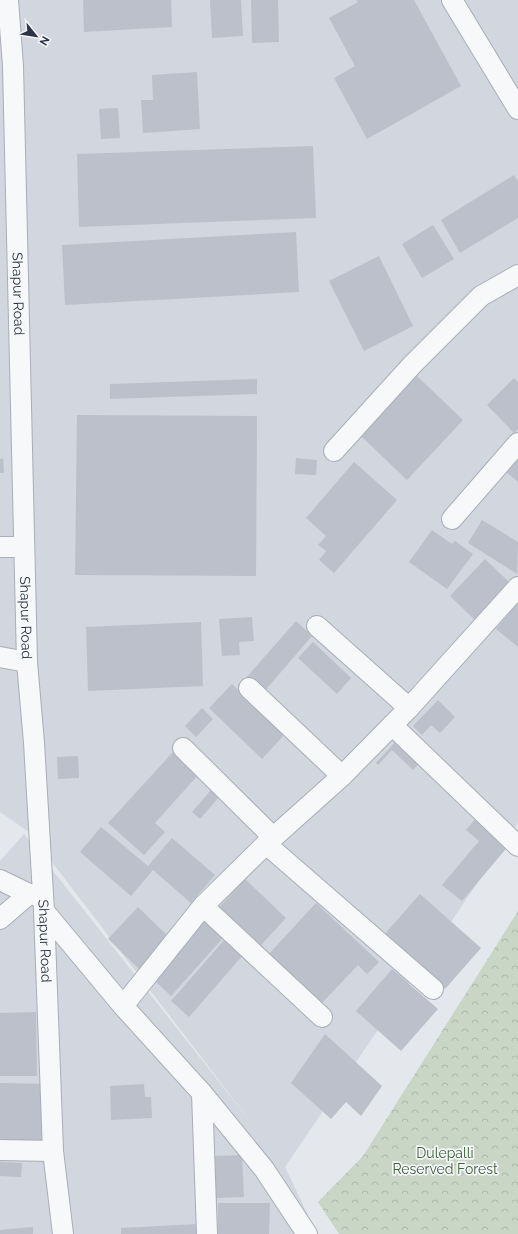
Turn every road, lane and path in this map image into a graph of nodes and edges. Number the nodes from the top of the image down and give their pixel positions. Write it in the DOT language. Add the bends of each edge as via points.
graph roads {
  1 [pos="8,0"];
  2 [pos="452,0"];
  3 [pos="518,108"];
  4 [pos="518,276"];
  5 [pos="518,443"];
  6 [pos="334,451"];
  7 [pos="452,519"];
  8 [pos="24,547"];
  9 [pos="0,548"];
  10 [pos="518,587"];
  11 [pos="317,626"];
  12 [pos="0,657"];
  13 [pos="27,662"];
  14 [pos="249,688"];
  15 [pos="409,708"];
  16 [pos="392,725"];
  17 [pos="183,748"];
  18 [pos="342,776"];
  19 [pos="269,841"];
  20 [pos="518,846"];
  21 [pos="0,880"];
  22 [pos="39,901"];
  23 [pos="203,906"];
  24 [pos="0,919"];
  25 [pos="432,989"];
  26 [pos="123,1006"];
  27 [pos="322,1017"];
  28 [pos="202,1093"];
  29 [pos="0,1150"];
  30 [pos="53,1151"];
  31 [pos="63,1234"];
  32 [pos="207,1234"];
  33 [pos="307,1234"];
  1 -- 8 [label="street, Shapur Road" via="13,66"];
  2 -- 3 [label="street"];
  4 -- 6 [label="street" via="481,296 412,365"];
  5 -- 7 [label="street"];
  8 -- 9 [label="street"];
  8 -- 13 [label="street, Shapur Road"];
  10 -- 15 [label="street"];
  11 -- 15 [label="street"];
  12 -- 13 [label="street"];
  13 -- 22 [label="street, Shapur Road" via="34,743"];
  14 -- 18 [label="street"];
  15 -- 16 [label="street"];
  16 -- 18 [label="street"];
  16 -- 20 [label="street"];
  17 -- 19 [label="street"];
  18 -- 19 [label="street"];
  19 -- 23 [label="street"];
  19 -- 25 [label="street"];
  21 -- 22 [label="street"];
  22 -- 24 [label="street"];
  22 -- 26 [label="street"];
  22 -- 30 [label="street, Shapur Road"];
  23 -- 26 [label="street"];
  23 -- 27 [label="street"];
  26 -- 28 [label="street"];
  28 -- 32 [label="street"];
  28 -- 33 [label="street" via="264,1169"];
  29 -- 30 [label="street"];
  30 -- 31 [label="street, Shapur Road"];
}
